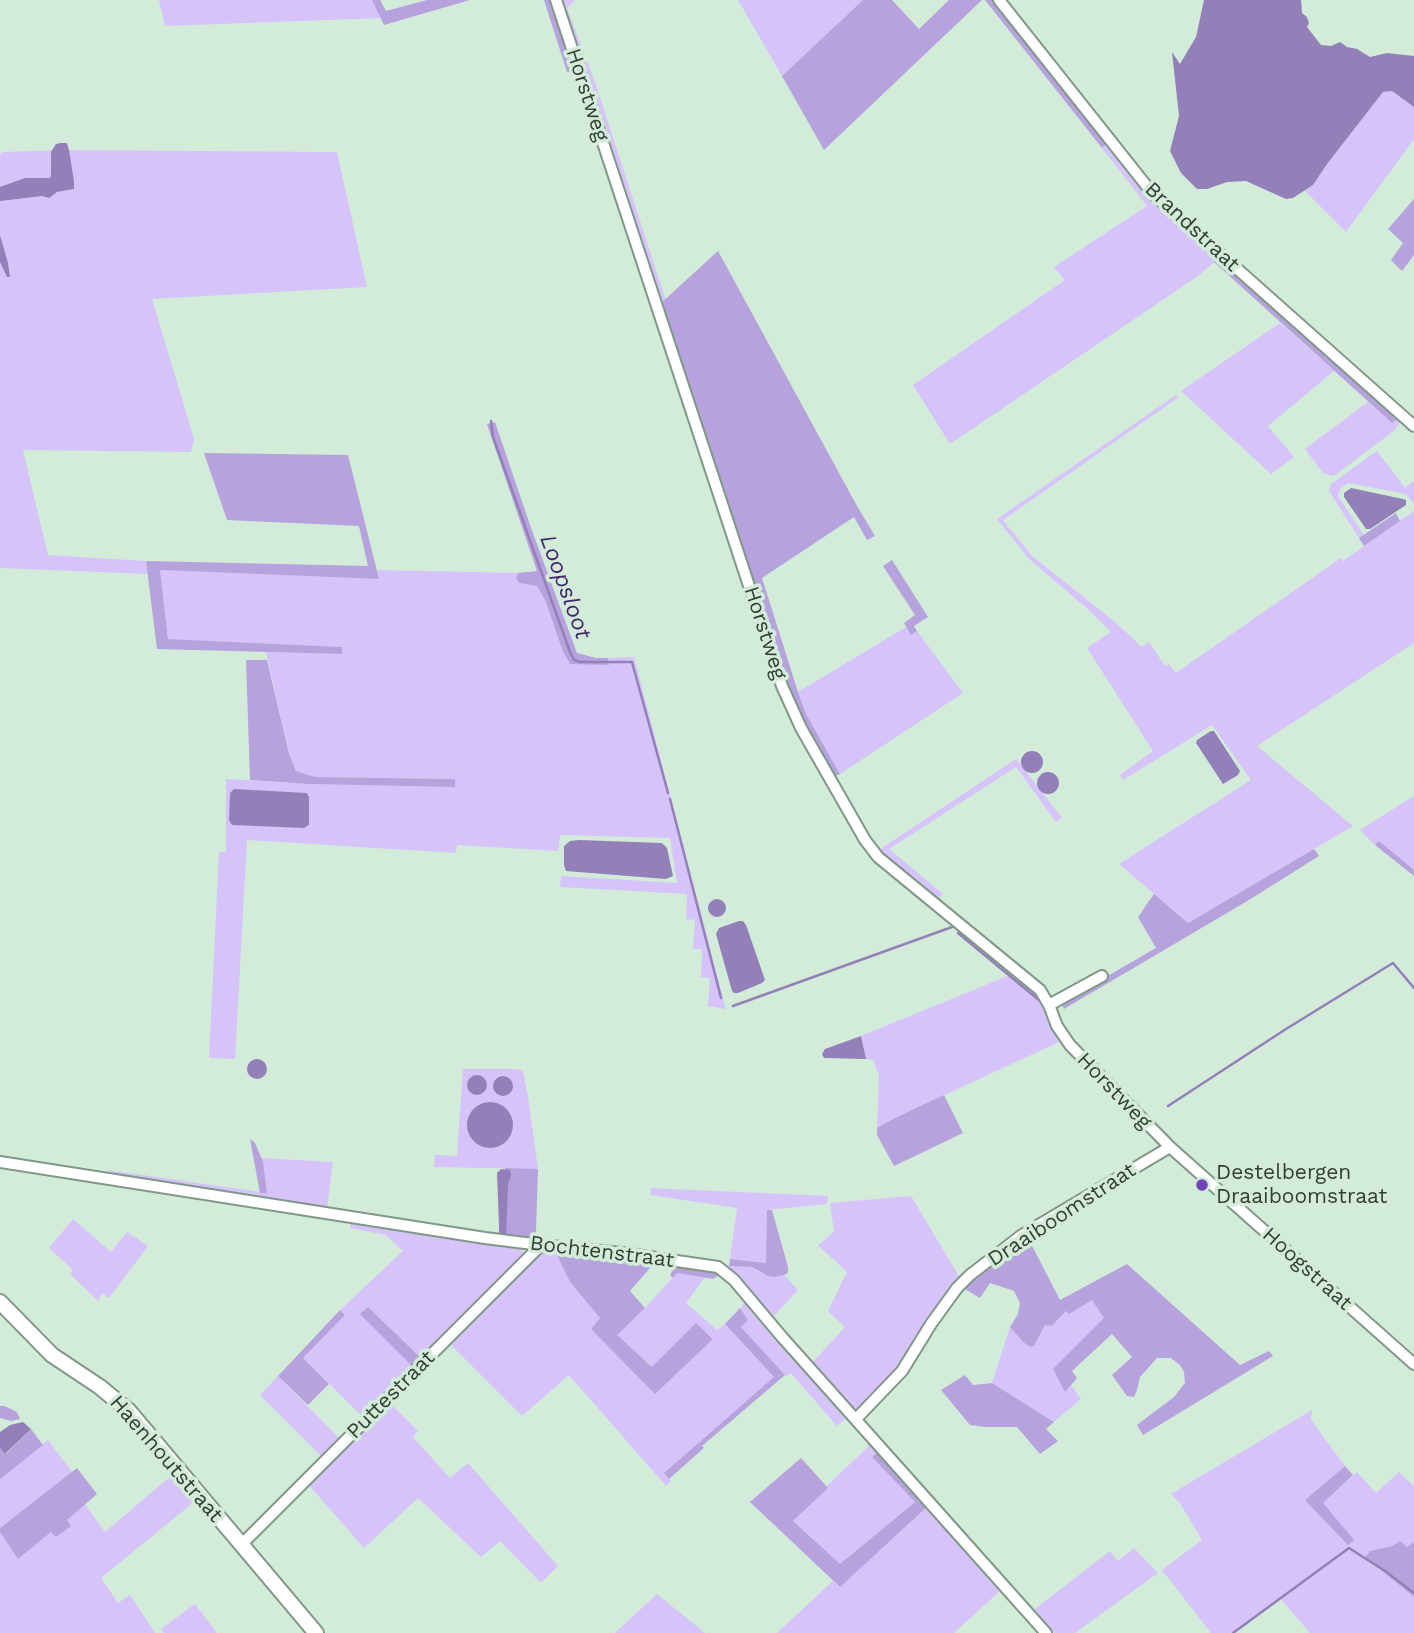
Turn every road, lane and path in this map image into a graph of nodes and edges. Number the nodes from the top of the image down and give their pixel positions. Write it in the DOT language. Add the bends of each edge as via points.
graph roads {
  1 [pos="556,0"];
  2 [pos="999,0"];
  3 [pos="1414,426"];
  4 [pos="1102,976"];
  5 [pos="1049,1005"];
  6 [pos="1170,1147"];
  7 [pos="0,1161"];
  8 [pos="541,1245"];
  9 [pos="0,1302"];
  10 [pos="1414,1364"];
  11 [pos="856,1419"];
  12 [pos="241,1545"];
  13 [pos="316,1633"];
  14 [pos="1046,1633"];
  1 -- 5 [label="street, Horstweg" via="782,686 800,728 878,857 1040,990"];
  2 -- 3 [label="street, Brandstraat" via="1153,194"];
  4 -- 5 [label="street"];
  5 -- 6 [label="street, Horstweg" via="1070,1045"];
  6 -- 10 [label="street, Hoogstraat"];
  6 -- 11 [label="street, Draaiboomstraat" via="1022,1235 970,1275 931,1324 902,1371"];
  7 -- 8 [label="street, Bochtenstraat"];
  8 -- 11 [label="street, Bochtenstraat" via="718,1267"];
  8 -- 12 [label="street, Puttestraat"];
  9 -- 12 [label="street, Haenhoutstraat" via="52,1356 129,1411"];
  11 -- 14 [label="street, Bochtenstraat"];
  12 -- 13 [label="street, Haenhoutstraat"];
}
